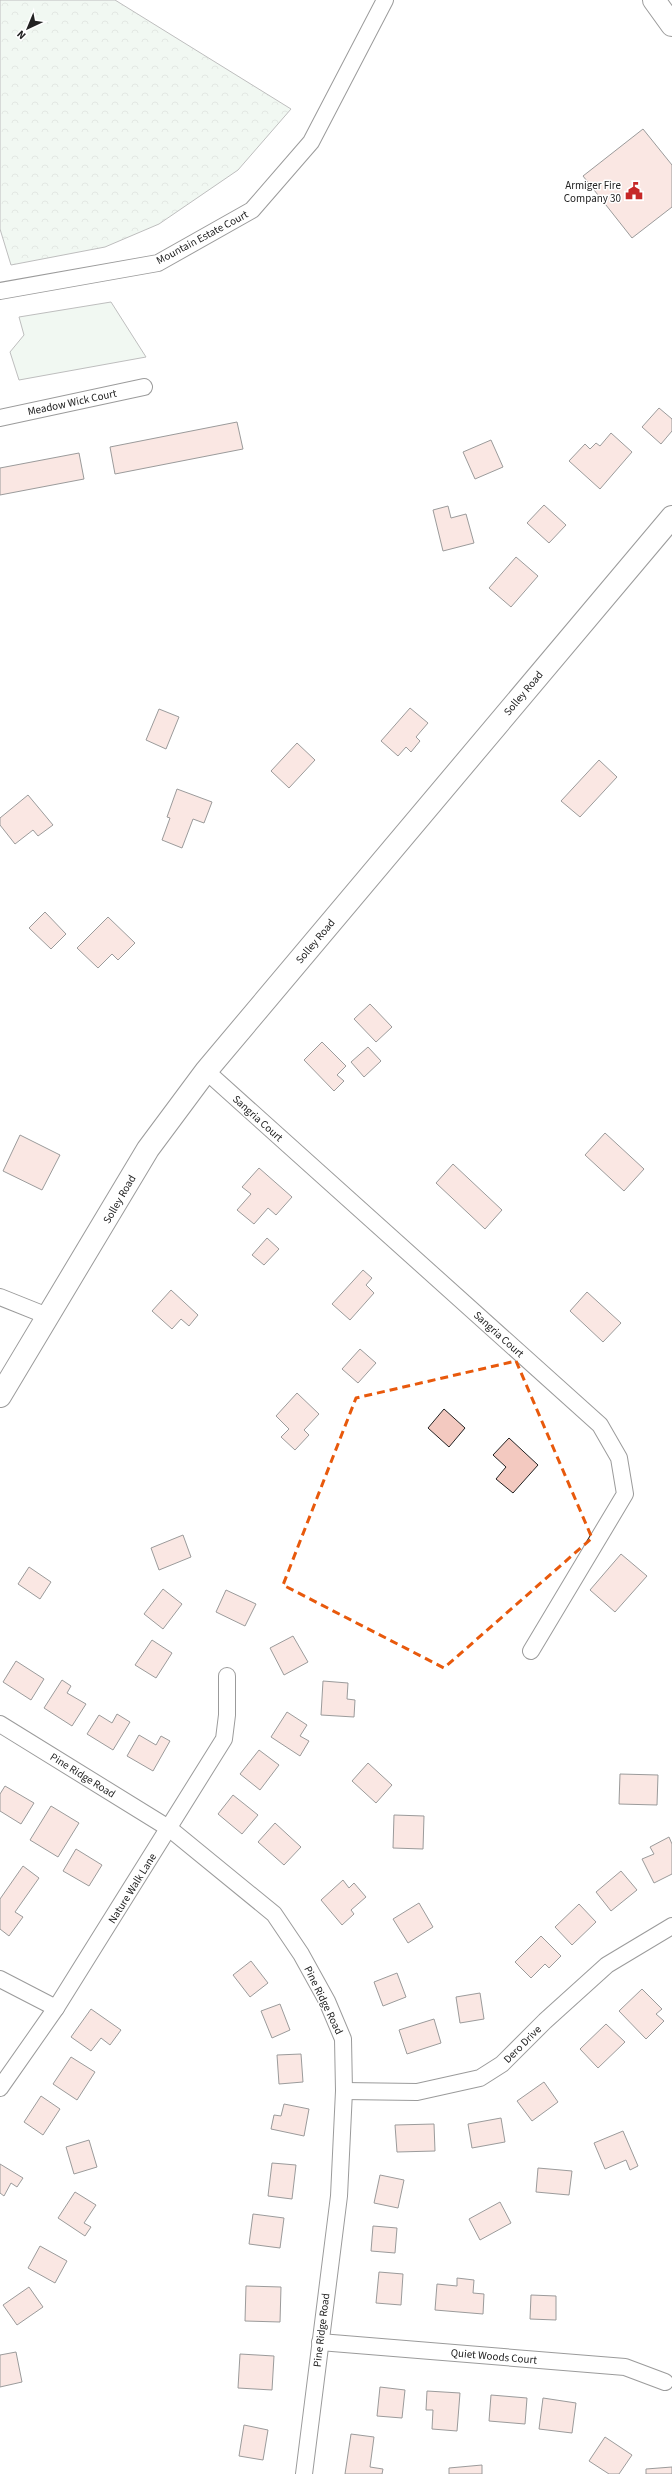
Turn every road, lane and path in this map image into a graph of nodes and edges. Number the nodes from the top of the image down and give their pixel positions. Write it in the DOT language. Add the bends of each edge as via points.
graph roads {
  1 [pos="385,0"];
  2 [pos="654,0"];
  3 [pos="672,25"];
  4 [pos="0,290"];
  5 [pos="144,386"];
  6 [pos="0,418"];
  7 [pos="672,517"];
  8 [pos="206,1071"];
  9 [pos="0,1297"];
  10 [pos="50,1316"];
  11 [pos="0,1396"];
  12 [pos="531,1652"];
  13 [pos="227,1676"];
  14 [pos="0,1724"];
  15 [pos="170,1829"];
  16 [pos="672,1926"];
  17 [pos="0,1978"];
  18 [pos="56,2008"];
  19 [pos="0,2088"];
  20 [pos="344,2091"];
  21 [pos="320,2342"];
  22 [pos="665,2382"];
  23 [pos="304,2474"];
  1 -- 4 [label="street, Mountain Estate Court" via="311,142 252,210 158,263"];
  2 -- 3 [label="main road"];
  5 -- 6 [label="street, Meadow Wick Court"];
  7 -- 8 [label="main road, Solley Road"];
  8 -- 10 [label="main road, Solley Road" via="148,1149"];
  8 -- 12 [label="street, Sangria Court" via="600,1425 619,1458 625,1494"];
  9 -- 10 [label="street"];
  10 -- 11 [label="main road, Solley Road"];
  13 -- 15 [label="street, Nature Walk Lane" via="224,1739"];
  14 -- 15 [label="street, Pine Ridge Road"];
  15 -- 18 [label="street, Nature Walk Lane"];
  15 -- 20 [label="street, Pine Ridge Road" via="274,1914 301,1954 327,2000 343,2039"];
  16 -- 20 [label="street, Dero Drive" via="607,1965 502,2064 480,2078 417,2092"];
  17 -- 18 [label="street"];
  18 -- 19 [label="street, Nature Walk Lane"];
  20 -- 21 [label="street, Pine Ridge Road" via="339,2196"];
  21 -- 22 [label="street, Quiet Woods Court" via="625,2367"];
  21 -- 23 [label="street, Pine Ridge Road"];
}
